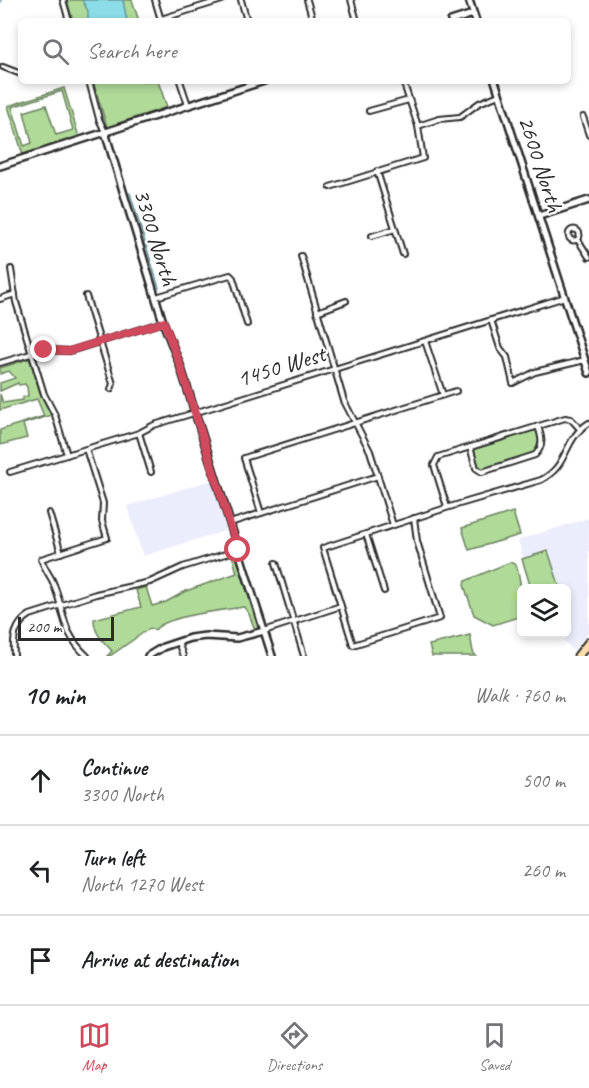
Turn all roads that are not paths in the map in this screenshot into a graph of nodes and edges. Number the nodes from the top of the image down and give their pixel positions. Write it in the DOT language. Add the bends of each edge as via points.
graph roads {
  1 [pos="63,0"];
  2 [pos="154,0"];
  3 [pos="222,0"];
  4 [pos="241,0"];
  5 [pos="307,0"];
  6 [pos="351,0"];
  7 [pos="470,0"];
  8 [pos="473,14"];
  9 [pos="68,18"];
  10 [pos="160,18"];
  11 [pos="167,18"];
  12 [pos="246,18"];
  13 [pos="312,18"];
  14 [pos="356,18"];
  15 [pos="460,18"];
  16 [pos="475,18"];
  17 [pos="3,68"];
  18 [pos="18,73"];
  19 [pos="89,84"];
  20 [pos="181,84"];
  21 [pos="254,84"];
  22 [pos="404,84"];
  23 [pos="496,84"];
  24 [pos="499,95"];
  25 [pos="409,99"];
  26 [pos="188,105"];
  27 [pos="369,111"];
  28 [pos="583,117"];
  29 [pos="418,126"];
  30 [pos="105,132"];
  31 [pos="589,135"];
  32 [pos="0,165"];
  33 [pos="377,171"];
  34 [pos="330,187"];
  35 [pos="589,200"];
  36 [pos="539,216"];
  37 [pos="395,229"];
  38 [pos="372,236"];
  39 [pos="578,240"];
  40 [pos="403,254"];
  41 [pos="301,256"];
  42 [pos="589,257"];
  43 [pos="11,269"];
  44 [pos="15,294"];
  45 [pos="86,296"];
  46 [pos="156,297"];
  47 [pos="565,297"];
  48 [pos="0,299"];
  49 [pos="346,301"];
  50 [pos="317,312"];
  51 [pos="491,320"];
  52 [pos="164,322"];
  53 [pos="247,324"];
  54 [pos="425,341"];
  55 [pos="100,342"];
  56 [pos="32,354"];
  57 [pos="586,356"];
  58 [pos="0,363"];
  59 [pos="334,369"];
  60 [pos="589,373"];
  61 [pos="111,389"];
  62 [pos="456,391"];
  63 [pos="443,395"];
  64 [pos="194,412"];
  65 [pos="356,423"];
  66 [pos="589,423"];
  67 [pos="538,426"];
  68 [pos="580,429"];
  69 [pos="139,433"];
  70 [pos="470,447"];
  71 [pos="86,449"];
  72 [pos="67,455"];
  73 [pos="10,472"];
  74 [pos="152,472"];
  75 [pos="378,476"];
  76 [pos="447,507"];
  77 [pos="49,513"];
  78 [pos="261,513"];
  79 [pos="414,518"];
  80 [pos="230,525"];
  81 [pos="393,525"];
  82 [pos="366,534"];
  83 [pos="238,550"];
  84 [pos="62,553"];
  85 [pos="276,563"];
  86 [pos="384,591"];
  87 [pos="60,606"];
  88 [pos="341,606"];
  89 [pos="294,621"];
  90 [pos="264,631"];
  91 [pos="178,642"];
  92 [pos="589,642"];
  93 [pos="14,656"];
  94 [pos="87,656"];
  95 [pos="148,656"];
  96 [pos="183,656"];
  97 [pos="272,656"];
  98 [pos="304,656"];
  99 [pos="578,656"];
  1 -- 9 [label="street"];
  2 -- 10 [label="street"];
  3 -- 11 [label="street"];
  4 -- 12 [label="street"];
  5 -- 13 [label="street"];
  6 -- 14 [label="street"];
  7 -- 8 [label="street"];
  8 -- 15 [label="street"];
  8 -- 16 [label="street"];
  17 -- 18 [label="street"];
  19 -- 30 [label="street"];
  20 -- 26 [label="street"];
  21 -- 26 [label="street"];
  22 -- 25 [label="street"];
  23 -- 24 [label="street, 2600 North"];
  24 -- 29 [label="street" via="460,117"];
  24 -- 36 [label="street, 2600 North"];
  25 -- 27 [label="street"];
  25 -- 29 [label="street"];
  26 -- 30 [label="street"];
  28 -- 31 [label="street"];
  29 -- 33 [label="street" via="423,158"];
  30 -- 32 [label="street"];
  30 -- 46 [label="street, 3300 North"];
  33 -- 34 [label="street"];
  33 -- 37 [label="street"];
  35 -- 36 [label="street"];
  36 -- 47 [label="street, 2600 North"];
  37 -- 38 [label="street"];
  37 -- 40 [label="street"];
  39 -- 42 [label="street"];
  41 -- 50 [label="street"];
  43 -- 44 [label="street"];
  44 -- 48 [label="street"];
  44 -- 56 [label="street"];
  45 -- 55 [label="street"];
  46 -- 52 [label="street, 3300 North"];
  46 -- 53 [label="street" via="230,275"];
  47 -- 51 [label="street, 1450 West"];
  47 -- 57 [label="street, 2600 North"];
  49 -- 50 [label="street"];
  50 -- 59 [label="street"];
  51 -- 54 [label="street, 1450 West"];
  51 -- 57 [label="street" via="513,383"];
  52 -- 55 [label="street"];
  52 -- 64 [label="street, 3300 North"];
  54 -- 59 [label="street, 1450 West"];
  54 -- 63 [label="street"];
  55 -- 56 [label="street" via="69,351 44,350"];
  55 -- 61 [label="street" via="113,384"];
  56 -- 58 [label="street"];
  56 -- 72 [label="street"];
  57 -- 60 [label="street, 2600 North"];
  59 -- 64 [label="street, 1450 West"];
  59 -- 65 [label="street"];
  62 -- 63 [label="street"];
  63 -- 65 [label="street"];
  64 -- 69 [label="street, 1450 West"];
  64 -- 80 [label="street, 3300 North"];
  65 -- 75 [label="street"];
  65 -- 78 [label="street" via="244,458"];
  66 -- 68 [label="street"];
  67 -- 68 [label="street" via="564,418 571,419"];
  67 -- 70 [label="street"];
  67 -- 70 [label="street" via="542,440 536,456 479,472"];
  68 -- 76 [label="street" via="571,438 559,466 548,477"];
  69 -- 71 [label="street, 1450 West"];
  69 -- 74 [label="street"];
  70 -- 76 [label="street" via="435,461"];
  71 -- 72 [label="street, 1450 West"];
  71 -- 84 [label="street" via="103,503 102,521 107,538"];
  72 -- 73 [label="street, 1450 West"];
  75 -- 78 [label="street"];
  75 -- 81 [label="street"];
  76 -- 79 [label="street"];
  77 -- 84 [label="street"];
  78 -- 80 [label="street"];
  79 -- 81 [label="street"];
  79 -- 88 [label="street" via="440,618 353,645"];
  80 -- 83 [label="street, 3300 North"];
  81 -- 82 [label="street"];
  82 -- 86 [label="street"];
  82 -- 88 [label="street" via="323,548"];
  83 -- 87 [label="street" via="143,584"];
  83 -- 90 [label="street, 3300 North"];
  84 -- 87 [label="street" via="41,559"];
  85 -- 89 [label="street"];
  87 -- 93 [label="street" via="30,615 18,626 14,633"];
  87 -- 94 [label="street" via="70,637"];
  88 -- 89 [label="street"];
  89 -- 90 [label="street"];
  89 -- 98 [label="street"];
  90 -- 91 [label="street" via="237,638 199,637"];
  90 -- 97 [label="street, 3300 North"];
  91 -- 95 [label="street"];
  91 -- 96 [label="street"];
  92 -- 99 [label="main road"];
}
